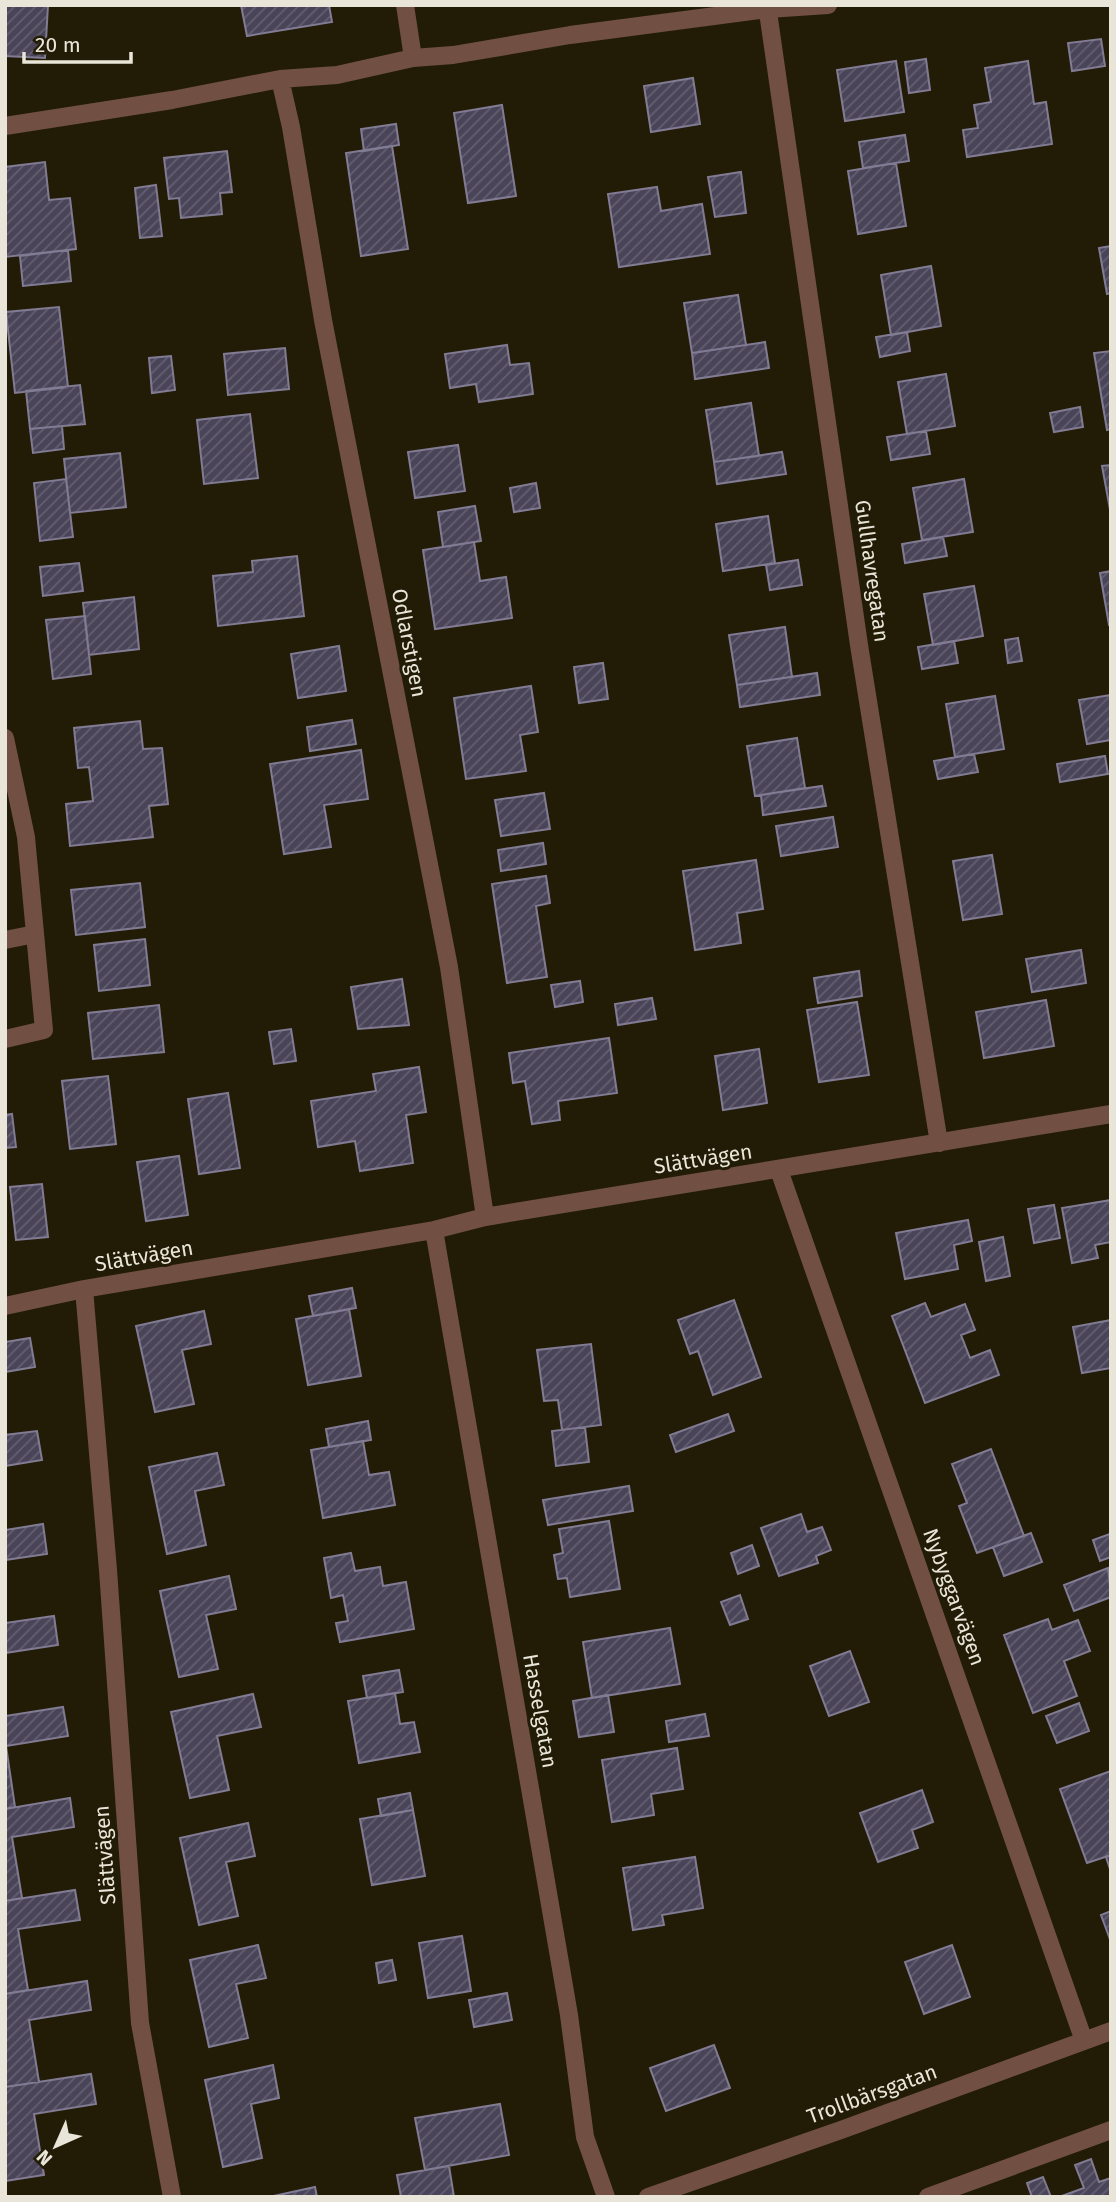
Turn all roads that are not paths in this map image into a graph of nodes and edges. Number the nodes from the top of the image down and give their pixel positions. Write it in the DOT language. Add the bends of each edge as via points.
graph roads {
  1 [pos="405,5"];
  2 [pos="828,5"];
  3 [pos="768,7"];
  4 [pos="413,58"];
  5 [pos="280,79"];
  6 [pos="5,126"];
  7 [pos="5,738"];
  8 [pos="36,934"];
  9 [pos="5,940"];
  10 [pos="5,1039"];
  11 [pos="1111,1114"];
  12 [pos="939,1143"];
  13 [pos="779,1170"];
  14 [pos="485,1217"];
  15 [pos="435,1230"];
  16 [pos="84,1290"];
  17 [pos="5,1306"];
  18 [pos="1111,2031"];
  19 [pos="1084,2040"];
  20 [pos="1111,2130"];
  21 [pos="172,2197"];
  22 [pos="606,2197"];
  23 [pos="648,2197"];
  24 [pos="928,2197"];
  1 -- 4 [label="street"];
  2 -- 3 [label="street"];
  3 -- 4 [label="street"];
  3 -- 12 [label="street, Gullhavregatan" via="857,631"];
  4 -- 5 [label="street" via="337,75"];
  5 -- 6 [label="street"];
  5 -- 14 [label="street, Odlarstigen" via="449,967"];
  7 -- 8 [label="street" via="26,837"];
  8 -- 9 [label="street"];
  8 -- 10 [label="street" via="44,1030"];
  11 -- 12 [label="street, Slättvägen"];
  12 -- 13 [label="street, Slättvägen"];
  13 -- 14 [label="street, Slättvägen"];
  13 -- 19 [label="street, Nybyggarvägen"];
  14 -- 15 [label="street, Slättvägen"];
  15 -- 16 [label="street, Slättvägen"];
  15 -- 22 [label="street, Hasselgatan" via="569,2015 585,2137"];
  16 -- 17 [label="street"];
  16 -- 21 [label="street, Slättvägen" via="140,2023"];
  18 -- 19 [label="street, Trollbärsgatan"];
  19 -- 23 [label="street, Trollbärsgatan"];
  20 -- 24 [label="street"];
}
